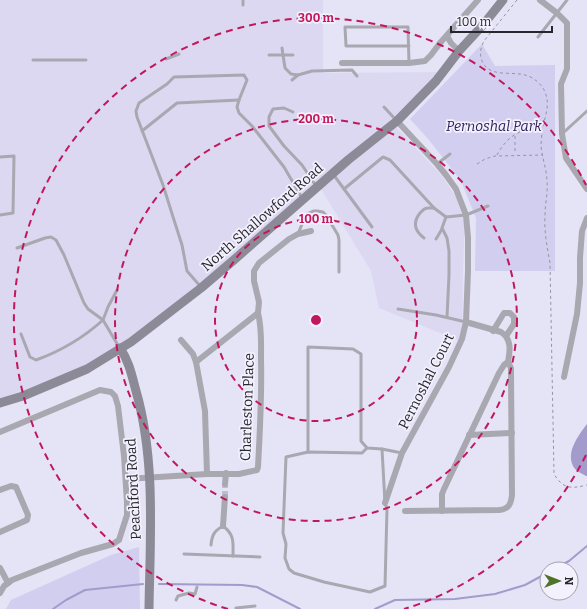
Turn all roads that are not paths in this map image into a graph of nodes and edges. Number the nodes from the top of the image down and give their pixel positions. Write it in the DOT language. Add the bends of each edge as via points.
graph roads {
  1 [pos="243,0"];
  2 [pos="478,0"];
  3 [pos="503,0"];
  4 [pos="540,0"];
  5 [pos="568,0"];
  6 [pos="243,5"];
  7 [pos="557,13"];
  8 [pos="447,36"];
  9 [pos="538,37"];
  10 [pos="408,46"];
  11 [pos="282,48"];
  12 [pos="459,51"];
  13 [pos="178,54"];
  14 [pos="293,54"];
  15 [pos="270,55"];
  16 [pos="282,55"];
  17 [pos="166,59"];
  18 [pos="33,60"];
  19 [pos="86,60"];
  20 [pos="342,63"];
  21 [pos="409,63"];
  22 [pos="298,75"];
  23 [pos="356,76"];
  24 [pos="292,80"];
  25 [pos="239,100"];
  26 [pos="384,107"];
  27 [pos="587,111"];
  28 [pos="293,112"];
  29 [pos="397,121"];
  30 [pos="142,131"];
  31 [pos="562,134"];
  32 [pos="450,154"];
  33 [pos="0,157"];
  34 [pos="437,164"];
  35 [pos="332,174"];
  36 [pos="317,187"];
  37 [pos="344,189"];
  38 [pos="587,189"];
  39 [pos="303,200"];
  40 [pos="488,206"];
  41 [pos="434,208"];
  42 [pos="0,215"];
  43 [pos="466,215"];
  44 [pos="446,217"];
  45 [pos="587,218"];
  46 [pos="372,227"];
  47 [pos="442,228"];
  48 [pos="311,231"];
  49 [pos="298,234"];
  50 [pos="424,238"];
  51 [pos="436,239"];
  52 [pos="17,248"];
  53 [pos="339,272"];
  54 [pos="201,288"];
  55 [pos="117,290"];
  56 [pos="398,309"];
  57 [pos="258,313"];
  58 [pos="447,317"];
  59 [pos="103,320"];
  60 [pos="466,322"];
  61 [pos="493,331"];
  62 [pos="21,334"];
  63 [pos="506,336"];
  64 [pos="181,340"];
  65 [pos="120,348"];
  66 [pos="196,362"];
  67 [pos="508,362"];
  68 [pos="564,377"];
  69 [pos="0,403"];
  70 [pos="0,432"];
  71 [pos="512,434"];
  72 [pos="469,435"];
  73 [pos="367,448"];
  74 [pos="382,449"];
  75 [pos="308,452"];
  76 [pos="402,454"];
  77 [pos="226,473"];
  78 [pos="207,474"];
  79 [pos="150,478"];
  80 [pos="126,479"];
  81 [pos="225,484"];
  82 [pos="0,490"];
  83 [pos="225,497"];
  84 [pos="385,503"];
  85 [pos="405,511"];
  86 [pos="442,511"];
  87 [pos="223,526"];
  88 [pos="0,532"];
  89 [pos="212,545"];
  90 [pos="184,554"];
  91 [pos="233,556"];
  92 [pos="260,557"];
  93 [pos="0,568"];
  94 [pos="8,583"];
  95 [pos="197,587"];
  96 [pos="0,593"];
  97 [pos="176,600"];
  98 [pos="255,606"];
  99 [pos="236,608"];
  100 [pos="148,609"];
  1 -- 6 [label="lane"];
  2 -- 8 [label="street"];
  3 -- 12 [label="street, North Shallowford Road"];
  4 -- 7 [label="street"];
  5 -- 7 [label="lane"];
  7 -- 9 [label="lane"];
  7 -- 31 [label="street" via="567,23 567,69 561,84"];
  8 -- 12 [label="street"];
  8 -- 21 [label="street" via="425,61"];
  10 -- 10 [label="lane" via="408,27 346,27 346,46"];
  10 -- 21 [label="lane"];
  11 -- 16 [label="lane"];
  12 -- 29 [label="street, North Shallowford Road" via="436,81"];
  13 -- 17 [label="lane"];
  14 -- 16 [label="lane"];
  15 -- 16 [label="lane"];
  16 -- 22 [label="lane" via="285,68 291,74"];
  18 -- 19 [label="lane"];
  20 -- 21 [label="street"];
  22 -- 23 [label="lane" via="312,71 352,70"];
  22 -- 24 [label="lane"];
  25 -- 30 [label="lane" via="177,103"];
  25 -- 30 [label="lane" via="246,80 244,75 174,77 139,103 136,111"];
  25 -- 39 [label="lane" via="237,107 240,113 284,167"];
  26 -- 29 [label="lane"];
  27 -- 31 [label="lane"];
  28 -- 36 [label="lane" via="284,108 273,109 269,117 269,126"];
  29 -- 34 [label="street, Pernoshal Court"];
  29 -- 35 [label="street, North Shallowford Road"];
  30 -- 54 [label="lane" via="163,185 187,271"];
  31 -- 38 [label="street" via="566,158"];
  32 -- 34 [label="lane"];
  33 -- 42 [label="lane" via="14,156 13,213"];
  34 -- 43 [label="street, Pernoshal Court" via="456,190"];
  35 -- 36 [label="street, North Shallowford Road"];
  35 -- 37 [label="lane"];
  36 -- 39 [label="street, North Shallowford Road"];
  37 -- 41 [label="lane" via="383,157 390,160"];
  37 -- 46 [label="lane"];
  39 -- 54 [label="street, North Shallowford Road"];
  40 -- 43 [label="lane"];
  41 -- 44 [label="lane"];
  41 -- 50 [label="lane" via="423,210 416,218 416,230"];
  43 -- 44 [label="lane"];
  43 -- 60 [label="street, Pernoshal Court"];
  44 -- 47 [label="lane"];
  45 -- 68 [label="street" via="582,231 577,314"];
  47 -- 51 [label="lane"];
  47 -- 58 [label="lane" via="449,250"];
  48 -- 49 [label="street, Charleston Place"];
  49 -- 53 [label="lane" via="307,214 314,211 323,212 338,235"];
  49 -- 57 [label="street, Charleston Place" via="259,263 254,271 259,302"];
  52 -- 59 [label="lane" via="45,238 51,237 56,240 84,303"];
  54 -- 65 [label="street, North Shallowford Road"];
  55 -- 59 [label="lane"];
  56 -- 58 [label="lane"];
  57 -- 66 [label="street, Charleston Place"];
  57 -- 77 [label="street, Charleston Place" via="262,381 258,467 252,472"];
  58 -- 60 [label="lane"];
  59 -- 62 [label="lane" via="76,342 36,360 30,357"];
  59 -- 65 [label="lane"];
  60 -- 61 [label="street"];
  60 -- 76 [label="street, Pernoshal Court" via="449,367"];
  61 -- 63 [label="street"];
  61 -- 63 [label="street" via="504,313 510,313 514,317 514,324"];
  63 -- 67 [label="street" via="510,344"];
  64 -- 66 [label="street" via="193,354"];
  65 -- 69 [label="street, North Shallowford Road" via="88,369"];
  65 -- 79 [label="street, Peachford Road" via="131,370 140,404"];
  66 -- 78 [label="street" via="205,410"];
  67 -- 71 [label="street" via="511,376"];
  67 -- 72 [label="street" via="501,369"];
  70 -- 80 [label="street" via="100,390 111,392 118,406"];
  71 -- 72 [label="street"];
  71 -- 86 [label="street" via="512,495 508,507 504,510"];
  72 -- 86 [label="street" via="442,494"];
  73 -- 74 [label="lane"];
  73 -- 75 [label="lane" via="362,453"];
  73 -- 75 [label="lane" via="361,441 361,354 353,349 308,347"];
  74 -- 76 [label="lane"];
  74 -- 84 [label="lane"];
  75 -- 84 [label="lane" via="286,457 282,533 286,544 285,558 289,569 294,573 370,592 385,586"];
  76 -- 84 [label="street, Pernoshal Court"];
  77 -- 78 [label="street, Charleston Place"];
  77 -- 81 [label="street, Charleston Place"];
  78 -- 79 [label="street, Charleston Place"];
  79 -- 80 [label="street, Charleston Place"];
  79 -- 100 [label="street, Peachford Road"];
  80 -- 94 [label="street" via="127,515 118,540"];
  82 -- 88 [label="street" via="16,487 28,515 27,520"];
  83 -- 87 [label="street"];
  85 -- 86 [label="street"];
  87 -- 89 [label="lane" via="214,534"];
  87 -- 91 [label="lane" via="232,535"];
  90 -- 91 [label="lane"];
  91 -- 92 [label="lane"];
  93 -- 94 [label="street"];
  94 -- 96 [label="street"];
  95 -- 97 [label="lane" via="195,594 178,596"];
  98 -- 99 [label="lane"];
}
